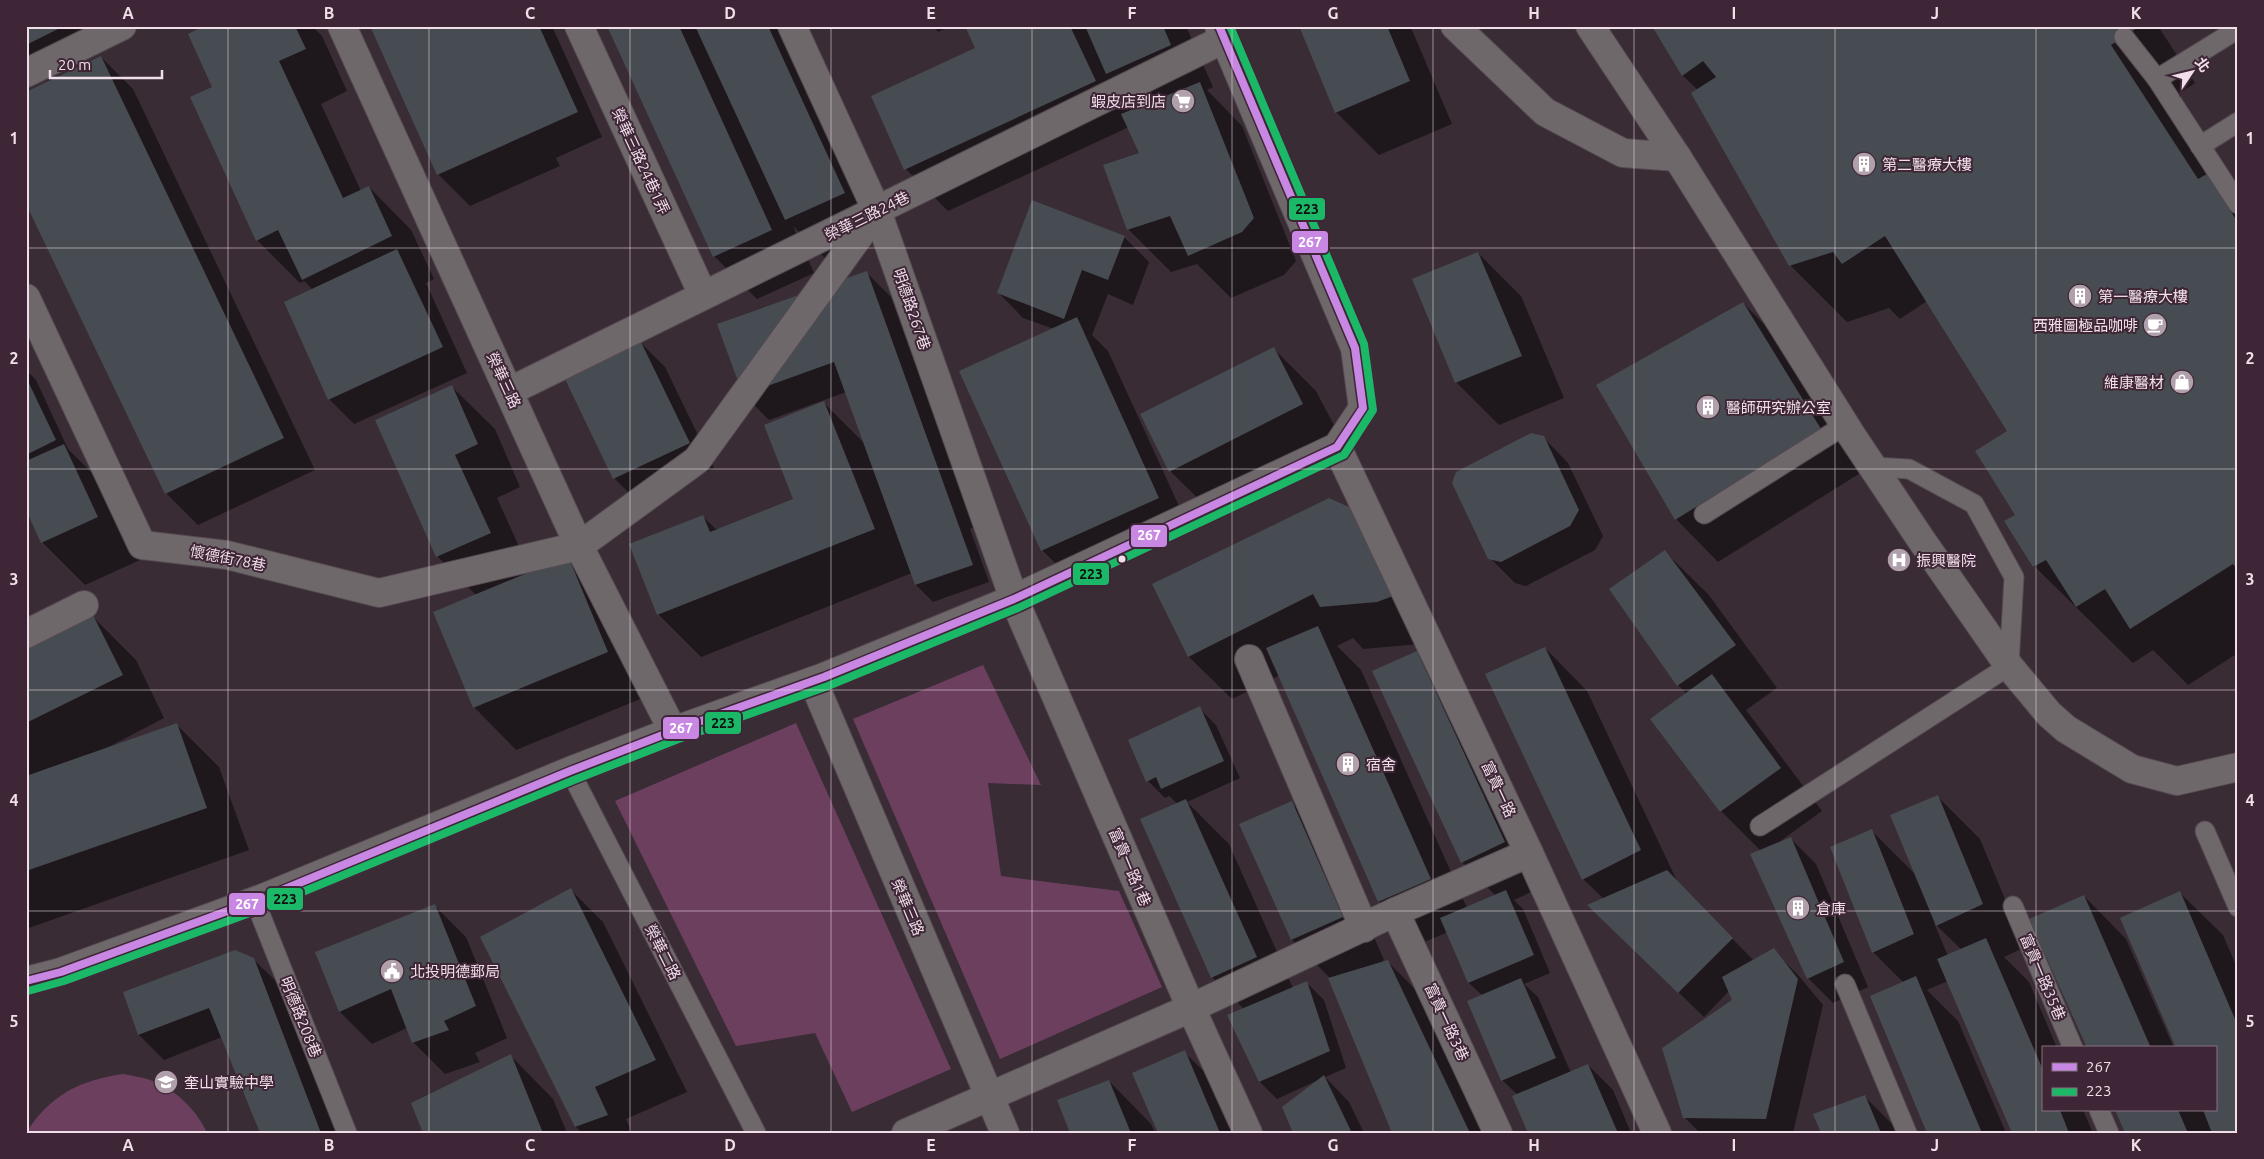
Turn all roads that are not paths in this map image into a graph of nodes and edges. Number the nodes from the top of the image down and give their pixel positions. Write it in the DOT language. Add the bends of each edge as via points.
graph roads {
  1 [pos="122,26"];
  2 [pos="342,26"];
  3 [pos="579,26"];
  4 [pos="792,26"];
  5 [pos="1455,26"];
  6 [pos="1590,26"];
  7 [pos="2238,29"];
  8 [pos="1222,33"];
  9 [pos="2124,36"];
  10 [pos="26,72"];
  11 [pos="2157,79"];
  12 [pos="2238,122"];
  13 [pos="2200,146"];
  14 [pos="1677,157"];
  15 [pos="2238,204"];
  16 [pos="877,211"];
  17 [pos="703,295"];
  18 [pos="26,298"];
  19 [pos="510,391"];
  20 [pos="1845,424"];
  21 [pos="1337,447"];
  22 [pos="1874,467"];
  23 [pos="1704,514"];
  24 [pos="579,546"];
  25 [pos="1014,600"];
  26 [pos="84,605"];
  27 [pos="26,634"];
  28 [pos="1249,659"];
  29 [pos="2009,666"];
  30 [pos="814,681"];
  31 [pos="673,730"];
  32 [pos="2238,767"];
  33 [pos="570,771"];
  34 [pos="1760,826"];
  35 [pos="2206,831"];
  36 [pos="1529,853"];
  37 [pos="255,901"];
  38 [pos="2014,906"];
  39 [pos="2238,907"];
  40 [pos="1395,912"];
  41 [pos="1364,928"];
  42 [pos="26,981"];
  43 [pos="1845,984"];
  44 [pos="1191,1008"];
  45 [pos="2072,1046"];
  46 [pos="988,1097"];
  47 [pos="2100,1112"];
  48 [pos="347,1133"];
  49 [pos="756,1133"];
  50 [pos="906,1133"];
  51 [pos="1005,1133"];
  52 [pos="1248,1133"];
  53 [pos="1498,1133"];
  54 [pos="1657,1133"];
  55 [pos="1908,1133"];
  56 [pos="2109,1133"];
  1 -- 10 [label="street"];
  2 -- 19 [label="street, 榮華三路"];
  3 -- 17 [label="street, 榮華三路24巷1弄"];
  4 -- 16 [label="street, 明德路267巷"];
  5 -- 14 [label="street" via="1545,112 1623,153"];
  6 -- 14 [label="street"];
  7 -- 11 [label="lane"];
  8 -- 16 [label="street, 榮華三路24巷"];
  8 -- 21 [label="street" via="1356,348 1363,408"];
  9 -- 11 [label="lane"];
  11 -- 13 [label="lane"];
  12 -- 13 [label="lane"];
  13 -- 15 [label="lane"];
  14 -- 20 [label="street"];
  16 -- 17 [label="street, 榮華三路24巷"];
  16 -- 24 [label="street" via="697,460"];
  16 -- 25 [label="street, 明德路267巷"];
  17 -- 19 [label="street, 榮華三路24巷"];
  18 -- 24 [label="street, 懷德街78巷" via="142,545 227,555 379,593"];
  19 -- 24 [label="street, 榮華三路"];
  20 -- 22 [label="street"];
  20 -- 23 [label="lane"];
  21 -- 25 [label="street"];
  21 -- 36 [label="street, 富貴一路"];
  22 -- 29 [label="street"];
  22 -- 29 [label="lane" via="1909,469 1974,504 2014,577"];
  24 -- 31 [label="street, 榮華三路"];
  25 -- 30 [label="street"];
  25 -- 44 [label="street, 富貴一路1巷"];
  26 -- 27 [label="street"];
  28 -- 41 [label="street"];
  29 -- 32 [label="street" via="2049,714 2066,729 2132,769 2177,781"];
  29 -- 34 [label="lane"];
  30 -- 31 [label="street"];
  30 -- 46 [label="street, 榮華三路"];
  31 -- 33 [label="street"];
  33 -- 37 [label="street"];
  33 -- 49 [label="lane, 榮華二路"];
  35 -- 39 [label="lane"];
  36 -- 40 [label="street"];
  36 -- 54 [label="street, 富貴一路"];
  37 -- 42 [label="street" via="61,972"];
  37 -- 48 [label="lane, 明德路208巷"];
  38 -- 45 [label="lane, 富貴一路35巷"];
  40 -- 41 [label="street"];
  40 -- 53 [label="street, 富貴一路3巷"];
  41 -- 44 [label="street"];
  43 -- 55 [label="lane"];
  44 -- 46 [label="street"];
  44 -- 52 [label="street, 富貴一路1巷"];
  46 -- 50 [label="street"];
  46 -- 51 [label="street, 榮華三路"];
  47 -- 56 [label="lane"];
}
